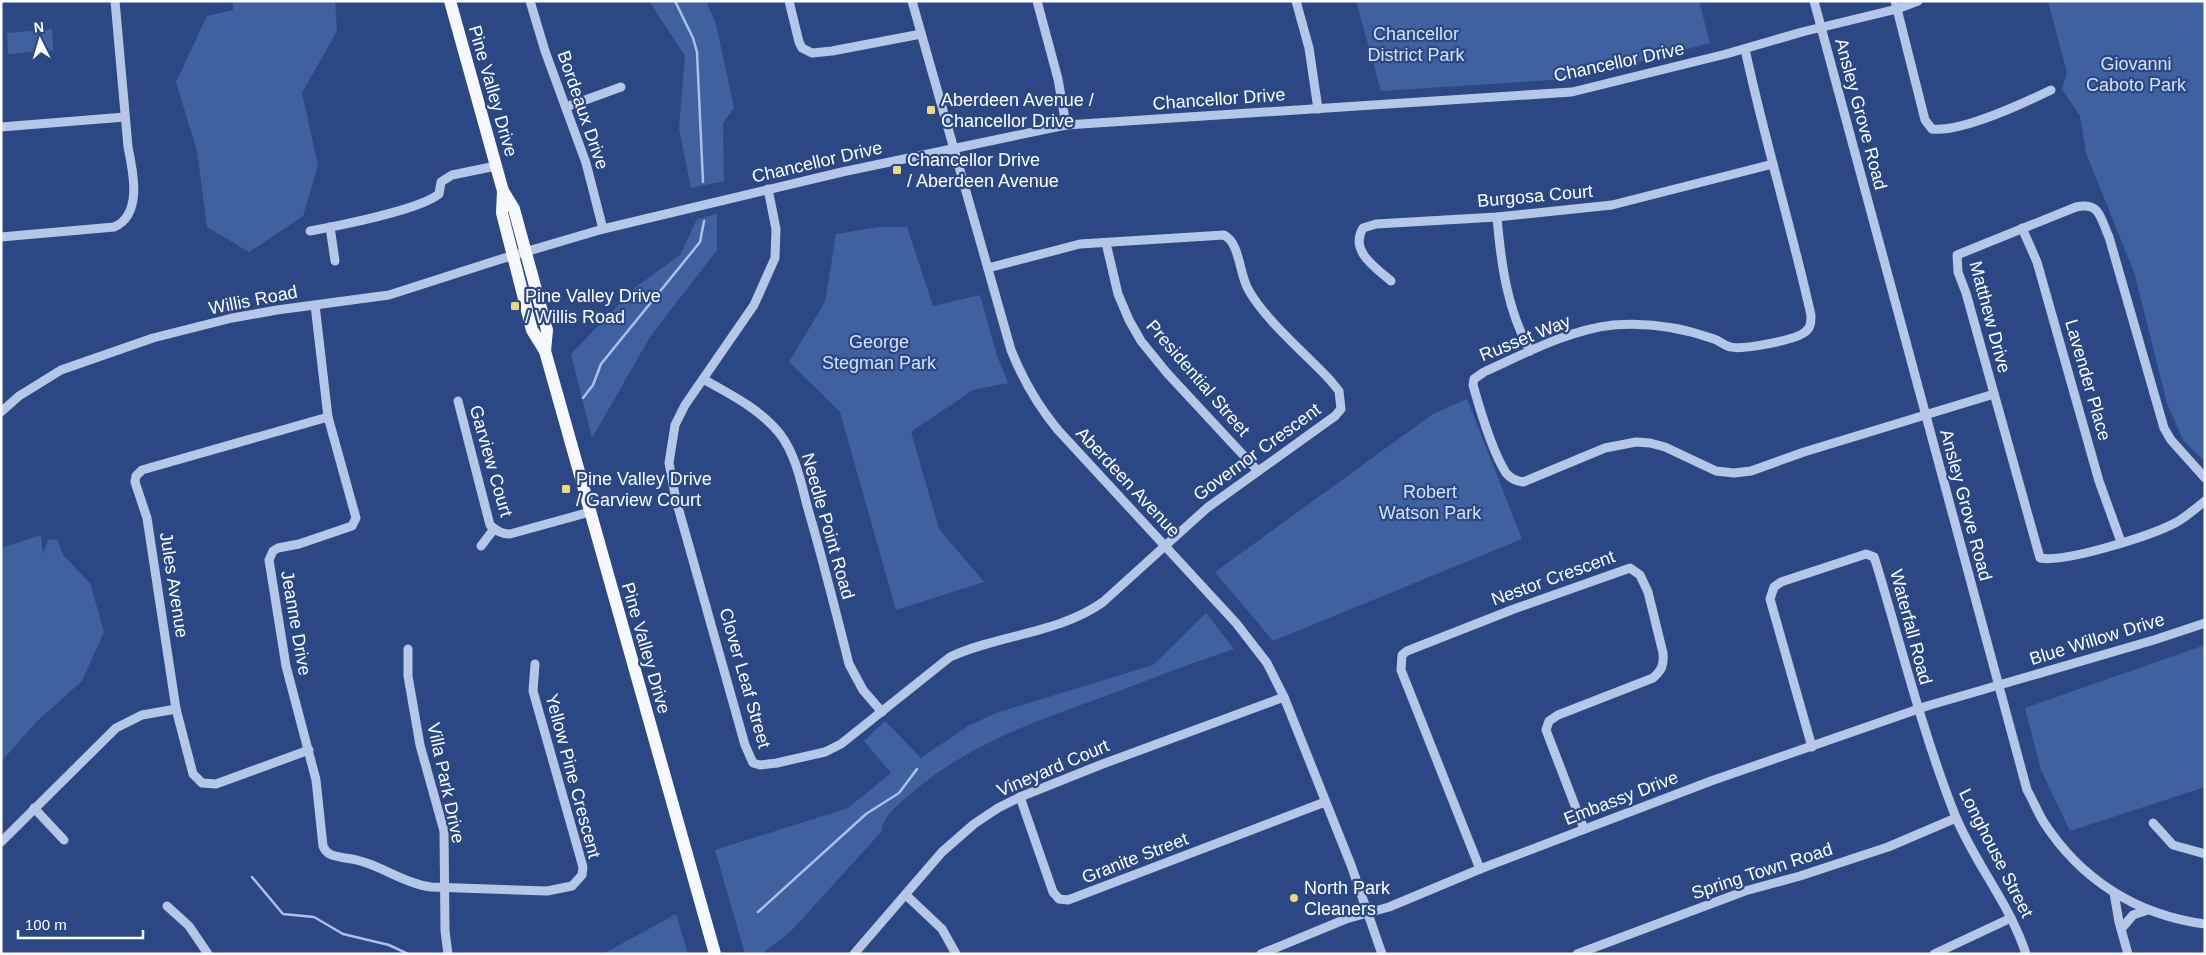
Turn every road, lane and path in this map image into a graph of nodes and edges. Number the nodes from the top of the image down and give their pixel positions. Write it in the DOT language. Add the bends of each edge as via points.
graph roads {
  1 [pos="115,1"];
  2 [pos="450,1"];
  3 [pos="530,1"];
  4 [pos="790,1"];
  5 [pos="912,1"];
  6 [pos="1037,1"];
  7 [pos="1296,1"];
  8 [pos="1814,1"];
  9 [pos="1918,1"];
  10 [pos="1896,5"];
  11 [pos="1821,28"];
  12 [pos="921,34"];
  13 [pos="1745,49"];
  14 [pos="621,87"];
  15 [pos="2051,90"];
  16 [pos="566,107"];
  17 [pos="1318,109"];
  18 [pos="125,117"];
  19 [pos="1066,125"];
  20 [pos="1,127"];
  21 [pos="954,148"];
  22 [pos="1773,164"];
  23 [pos="496,166"];
  24 [pos="768,190"];
  25 [pos="1496,217"];
  26 [pos="330,228"];
  27 [pos="2022,228"];
  28 [pos="603,229"];
  29 [pos="310,231"];
  30 [pos="1,237"];
  31 [pos="1106,243"];
  32 [pos="519,254"];
  33 [pos="335,261"];
  34 [pos="988,268"];
  35 [pos="1391,281"];
  36 [pos="315,305"];
  37 [pos="1530,351"];
  38 [pos="703,379"];
  39 [pos="1994,394"];
  40 [pos="458,401"];
  41 [pos="1,412"];
  42 [pos="1925,414"];
  43 [pos="328,417"];
  44 [pos="1258,471"];
  45 [pos="2205,478"];
  46 [pos="2205,501"];
  47 [pos="590,512"];
  48 [pos="494,529"];
  49 [pos="2121,542"];
  50 [pos="1164,545"];
  51 [pos="481,546"];
  52 [pos="2205,623"];
  53 [pos="408,650"];
  54 [pos="535,664"];
  55 [pos="1998,686"];
  56 [pos="1284,696"];
  57 [pos="176,709"];
  58 [pos="1918,709"];
  59 [pos="882,712"];
  60 [pos="1812,747"];
  61 [pos="309,750"];
  62 [pos="1020,797"];
  63 [pos="1325,802"];
  64 [pos="34,808"];
  65 [pos="1956,818"];
  66 [pos="2153,823"];
  67 [pos="1584,829"];
  68 [pos="64,840"];
  69 [pos="1,842"];
  70 [pos="2205,854"];
  71 [pos="1480,869"];
  72 [pos="445,887"];
  73 [pos="2114,893"];
  74 [pos="906,895"];
  75 [pos="167,906"];
  76 [pos="2148,910"];
  77 [pos="1368,913"];
  78 [pos="2011,918"];
  79 [pos="2205,924"];
  80 [pos="2122,928"];
  81 [pos="208,954"];
  82 [pos="448,954"];
  83 [pos="715,954"];
  84 [pos="854,954"];
  85 [pos="956,954"];
  86 [pos="1262,954"];
  87 [pos="1382,954"];
  88 [pos="1576,954"];
  89 [pos="1934,954"];
  90 [pos="2026,954"];
  91 [pos="2128,954"];
  1 -- 18 [label="street"];
  2 -- 23 [label="main road, Pine Valley Drive"];
  3 -- 16 [label="street, Bordeaux Drive"];
  4 -- 12 [label="street" via="799,42 802,48 812,52"];
  5 -- 12 [label="street, Aberdeen Avenue"];
  6 -- 19 [label="street" via="1058,79"];
  7 -- 17 [label="street" via="1309,48"];
  8 -- 11 [label="street, Ansley Grove Road"];
  9 -- 10 [label="street, Chancellor Drive"];
  10 -- 11 [label="street, Chancellor Drive"];
  10 -- 15 [label="street" via="1925,120 1932,129 1958,127"];
  11 -- 13 [label="street, Chancellor Drive"];
  11 -- 42 [label="street, Ansley Grove Road"];
  12 -- 21 [label="street, Aberdeen Avenue"];
  13 -- 17 [label="street, Chancellor Drive" via="1572,92"];
  13 -- 22 [label="street, Russet Way"];
  14 -- 16 [label="street"];
  16 -- 28 [label="street, Bordeaux Drive" via="586,163"];
  17 -- 19 [label="street, Chancellor Drive"];
  18 -- 20 [label="street"];
  18 -- 30 [label="street" via="133,192 132,208 122,224"];
  19 -- 21 [label="street, Chancellor Drive"];
  21 -- 24 [label="street, Chancellor Drive"];
  21 -- 34 [label="street, Aberdeen Avenue"];
  22 -- 25 [label="street, Burgosa Court" via="1612,205"];
  22 -- 37 [label="street, Russet Way" via="1811,315 1812,322 1805,333 1741,348 1673,327 1610,325 1574,334"];
  23 -- 26 [label="street" via="452,176 441,182 439,194 419,203"];
  23 -- 32 [label="main road, Pine Valley Drive" via="503,191 502,213"];
  24 -- 28 [label="street, Chancellor Drive"];
  24 -- 38 [label="street, Clover Leaf Street" via="776,229 776,258 754,306"];
  25 -- 35 [label="street, Burgosa Court" via="1376,224 1364,228 1359,240 1363,255"];
  25 -- 37 [label="street" via="1510,304"];
  26 -- 29 [label="street"];
  26 -- 33 [label="street"];
  27 -- 39 [label="street, Matthew Drive" via="1957,255 1958,272"];
  27 -- 45 [label="street, Matthew Drive" via="2076,206 2096,209 2109,237 2164,428"];
  27 -- 49 [label="street, Lavender Place" via="2037,262 2099,481"];
  28 -- 32 [label="street, Chancellor Drive"];
  31 -- 34 [label="street, Governor Crescent" via="1080,244"];
  31 -- 44 [label="street, Presidential Street" via="1118,294 1141,341"];
  31 -- 44 [label="street, Governor Crescent" via="1213,234 1230,238 1240,274 1259,306 1339,391 1341,409 1335,416"];
  32 -- 36 [label="street, Willis Road" via="389,295"];
  32 -- 47 [label="main road, Pine Valley Drive" via="547,330 546,351"];
  34 -- 50 [label="street, Aberdeen Avenue" via="1011,350 1034,399 1058,430"];
  36 -- 41 [label="street, Willis Road" via="232,318 154,338 61,370 19,396"];
  36 -- 43 [label="street, Jeanne Drive"];
  37 -- 42 [label="street, Russet Way" via="1478,375 1473,385 1497,453 1507,474 1515,481 1523,482 1605,448 1636,442 1665,447 1716,470 1750,471"];
  38 -- 59 [label="street, Needle Point Road" via="755,411 772,425 787,446 803,486 849,664 863,690"];
  38 -- 59 [label="street, Clover Leaf Street" via="684,405 675,425 669,471 749,757 760,765 825,752 853,736"];
  39 -- 42 [label="street"];
  39 -- 49 [label="street, Matthew Drive" via="2040,558 2063,558"];
  40 -- 48 [label="street, Garview Court" via="476,478"];
  42 -- 55 [label="street, Ansley Grove Road"];
  43 -- 57 [label="street, Jules Avenue" via="158,465 142,470 136,476 147,518"];
  43 -- 61 [label="street, Jeanne Drive" via="356,515 355,522 313,540 278,548 269,560 286,666"];
  44 -- 50 [label="street, Governor Crescent"];
  46 -- 49 [label="street, Matthew Drive" via="2177,522"];
  47 -- 48 [label="street, Garview Court" via="510,534"];
  47 -- 83 [label="main road, Pine Valley Drive"];
  48 -- 51 [label="street, Garview Court"];
  50 -- 56 [label="street, Aberdeen Avenue" via="1252,642"];
  50 -- 59 [label="street, Clover Leaf Street" via="1090,612 950,657"];
  52 -- 55 [label="street, Blue Willow Drive"];
  53 -- 72 [label="street, Villa Park Drive" via="408,676 420,745 444,831"];
  54 -- 72 [label="street, Yellow Pine Crescent" via="533,690 581,858 582,875 572,886 547,891"];
  55 -- 58 [label="street, Embassy Drive"];
  55 -- 73 [label="street, Ansley Grove Road" via="2027,790 2043,820 2082,870"];
  56 -- 62 [label="street, Vineyard Court"];
  56 -- 63 [label="street, Aberdeen Avenue"];
  57 -- 61 [label="street, Jules Avenue" via="193,774 197,780 209,785"];
  57 -- 64 [label="street" via="142,715 116,728"];
  58 -- 60 [label="street, Embassy Drive"];
  58 -- 60 [label="street, Waterfall Road" via="1874,557 1866,554 1853,557 1781,582 1774,587 1770,599"];
  58 -- 65 [label="street, Longhouse Street"];
  60 -- 67 [label="street, Embassy Drive"];
  61 -- 72 [label="street, Jeanne Drive" via="316,780 323,846 327,853 360,861 418,884"];
  62 -- 63 [label="street, Granite Street" via="1052,892 1059,899 1068,900"];
  62 -- 74 [label="street, Vineyard Court" via="998,808 962,834 942,852"];
  63 -- 77 [label="street, Aberdeen Avenue"];
  64 -- 68 [label="street"];
  64 -- 69 [label="street"];
  65 -- 78 [label="street, Longhouse Street"];
  65 -- 88 [label="street, Spring Town Road" via="1888,847 1745,891"];
  66 -- 70 [label="street" via="2173,845"];
  67 -- 71 [label="street, Embassy Drive"];
  67 -- 71 [label="street, Nestor Crescent" via="1546,730 1549,721 1558,716 1652,678 1661,671 1663,653 1648,592 1640,575 1630,568 1402,655 1401,670"];
  71 -- 77 [label="street, Embassy Drive"];
  72 -- 82 [label="street, Villa Park Drive"];
  73 -- 76 [label="street, Ansley Grove Road"];
  73 -- 80 [label="street"];
  74 -- 84 [label="street, Vineyard Court"];
  74 -- 85 [label="street" via="942,929"];
  75 -- 81 [label="street" via="189,926"];
  76 -- 79 [label="street, Ansley Grove Road" via="2180,921"];
  76 -- 80 [label="street" via="2133,915"];
  77 -- 86 [label="street, Embassy Drive"];
  77 -- 87 [label="street, Aberdeen Avenue"];
  78 -- 89 [label="street"];
  78 -- 90 [label="street, Longhouse Street"];
  80 -- 91 [label="street"];
}
